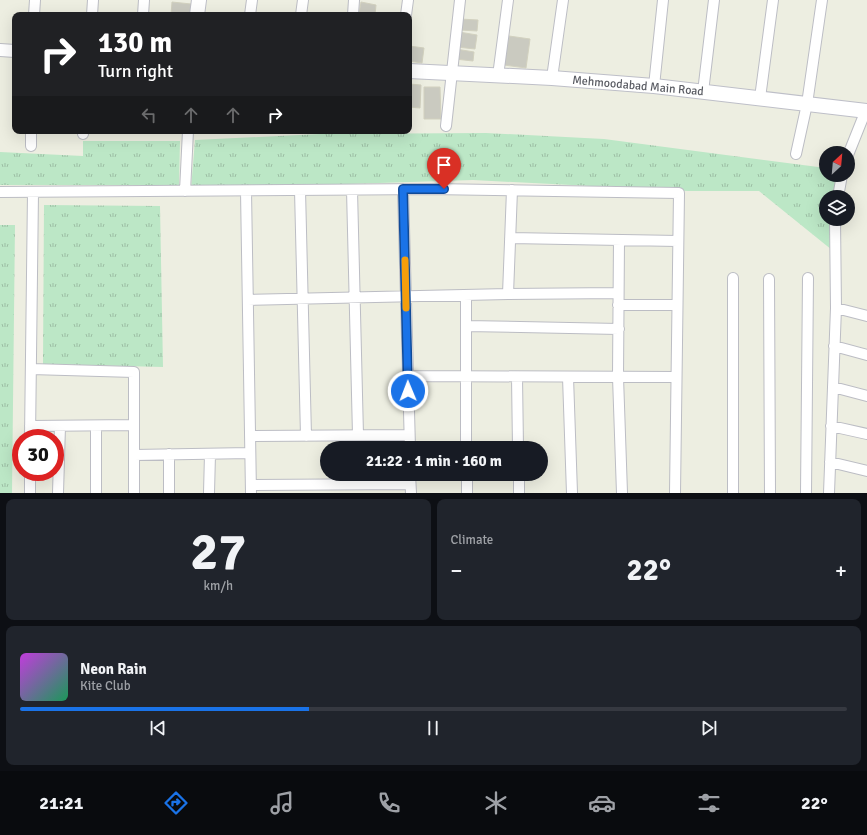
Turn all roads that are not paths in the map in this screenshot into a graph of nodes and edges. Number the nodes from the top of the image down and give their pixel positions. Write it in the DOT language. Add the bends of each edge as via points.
graph roads {
  1 [pos="35,0"];
  2 [pos="93,0"];
  3 [pos="144,0"];
  4 [pos="199,0"];
  5 [pos="252,0"];
  6 [pos="303,0"];
  7 [pos="354,0"];
  8 [pos="408,0"];
  9 [pos="460,0"];
  10 [pos="508,0"];
  11 [pos="563,0"];
  12 [pos="664,0"];
  13 [pos="714,0"];
  14 [pos="773,0"];
  15 [pos="822,0"];
  16 [pos="34,12"];
  17 [pos="92,12"];
  18 [pos="143,12"];
  19 [pos="197,12"];
  20 [pos="250,12"];
  21 [pos="301,12"];
  22 [pos="353,12"];
  23 [pos="406,12"];
  24 [pos="0,50"];
  25 [pos="12,51"];
  26 [pos="412,71"];
  27 [pos="452,73"];
  28 [pos="498,76"];
  29 [pos="552,78"];
  30 [pos="654,86"];
  31 [pos="703,92"];
  32 [pos="760,98"];
  33 [pos="807,104"];
  34 [pos="866,111"];
  35 [pos="446,126"];
  36 [pos="31,134"];
  37 [pos="188,134"];
  38 [pos="31,146"];
  39 [pos="852,146"];
  40 [pos="796,154"];
  41 [pos="403,189"];
  42 [pos="300,190"];
  43 [pos="352,190"];
  44 [pos="512,190"];
  45 [pos="185,191"];
  46 [pos="246,191"];
  47 [pos="0,192"];
  48 [pos="33,192"];
  49 [pos="835,226"];
  50 [pos="510,238"];
  51 [pos="619,240"];
  52 [pos="678,241"];
  53 [pos="733,278"];
  54 [pos="808,278"];
  55 [pos="769,279"];
  56 [pos="618,293"];
  57 [pos="508,294"];
  58 [pos="466,295"];
  59 [pos="406,296"];
  60 [pos="354,297"];
  61 [pos="303,299"];
  62 [pos="248,300"];
  63 [pos="618,305"];
  64 [pos="677,305"];
  65 [pos="836,308"];
  66 [pos="867,316"];
  67 [pos="466,326"];
  68 [pos="618,329"];
  69 [pos="834,346"];
  70 [pos="867,355"];
  71 [pos="31,369"];
  72 [pos="408,376"];
  73 [pos="466,376"];
  74 [pos="516,376"];
  75 [pos="568,377"];
  76 [pos="618,377"];
  77 [pos="676,377"];
  78 [pos="833,388"];
  79 [pos="867,396"];
  80 [pos="134,425"];
  81 [pos="30,426"];
  82 [pos="60,426"];
  83 [pos="96,426"];
  84 [pos="831,426"];
  85 [pos="867,434"];
  86 [pos="358,435"];
  87 [pos="409,435"];
  88 [pos="250,436"];
  89 [pos="306,436"];
  90 [pos="409,441"];
  91 [pos="466,441"];
  92 [pos="518,441"];
  93 [pos="250,453"];
  94 [pos="169,454"];
  95 [pos="210,454"];
  96 [pos="134,455"];
  97 [pos="830,462"];
  98 [pos="867,471"];
  99 [pos="30,481"];
  100 [pos="466,481"];
  101 [pos="519,481"];
  102 [pos="410,484"];
  103 [pos="251,489"];
  104 [pos="30,493"];
  105 [pos="58,493"];
  106 [pos="96,493"];
  107 [pos="134,493"];
  108 [pos="169,493"];
  109 [pos="209,493"];
  110 [pos="467,493"];
  111 [pos="519,493"];
  112 [pos="572,493"];
  113 [pos="622,493"];
  114 [pos="675,493"];
  115 [pos="733,493"];
  116 [pos="770,493"];
  117 [pos="806,493"];
  118 [pos="829,493"];
  1 -- 16 [label="street"];
  2 -- 17 [label="street"];
  3 -- 18 [label="street"];
  4 -- 19 [label="main road"];
  5 -- 20 [label="street"];
  6 -- 21 [label="street"];
  7 -- 22 [label="street"];
  8 -- 23 [label="street"];
  9 -- 27 [label="street"];
  10 -- 28 [label="street"];
  11 -- 29 [label="street"];
  12 -- 30 [label="street"];
  13 -- 31 [label="street"];
  14 -- 32 [label="street"];
  15 -- 33 [label="street"];
  24 -- 25 [label="street"];
  26 -- 27 [label="main road, Mehmoodabad Main Road"];
  27 -- 28 [label="main road, Mehmoodabad Main Road"];
  27 -- 35 [label="street"];
  28 -- 29 [label="main road, Mehmoodabad Main Road"];
  29 -- 30 [label="main road, Mehmoodabad Main Road"];
  30 -- 31 [label="main road, Mehmoodabad Main Road"];
  31 -- 32 [label="main road, Mehmoodabad Main Road"];
  32 -- 33 [label="main road, Mehmoodabad Main Road"];
  33 -- 34 [label="main road, Mehmoodabad Main Road"];
  33 -- 40 [label="street"];
  34 -- 39 [label="street"];
  36 -- 38 [label="street"];
  37 -- 45 [label="street"];
  41 -- 43 [label="street"];
  41 -- 44 [label="street"];
  41 -- 59 [label="street"];
  42 -- 43 [label="street"];
  42 -- 46 [label="street"];
  42 -- 61 [label="street"];
  43 -- 60 [label="street"];
  44 -- 50 [label="street"];
  44 -- 52 [label="street" via="679,193"];
  45 -- 46 [label="street"];
  45 -- 48 [label="street"];
  46 -- 62 [label="street"];
  47 -- 48 [label="street"];
  48 -- 71 [label="street"];
  49 -- 65 [label="street"];
  50 -- 51 [label="street"];
  50 -- 57 [label="street"];
  51 -- 52 [label="street"];
  51 -- 56 [label="street"];
  52 -- 64 [label="street"];
  53 -- 115 [label="street"];
  54 -- 117 [label="street"];
  55 -- 116 [label="street"];
  56 -- 57 [label="street"];
  56 -- 63 [label="street"];
  57 -- 58 [label="street"];
  58 -- 59 [label="street"];
  58 -- 67 [label="street"];
  59 -- 60 [label="street"];
  59 -- 72 [label="street"];
  60 -- 61 [label="street"];
  60 -- 86 [label="street"];
  61 -- 62 [label="street"];
  61 -- 89 [label="street"];
  62 -- 88 [label="street"];
  63 -- 64 [label="street"];
  63 -- 68 [label="street"];
  64 -- 77 [label="street"];
  65 -- 66 [label="street"];
  65 -- 69 [label="street"];
  67 -- 68 [label="street"];
  67 -- 73 [label="street"];
  68 -- 76 [label="street"];
  69 -- 70 [label="street"];
  69 -- 78 [label="street"];
  71 -- 80 [label="street" via="134,372"];
  71 -- 81 [label="street"];
  72 -- 73 [label="street"];
  72 -- 87 [label="street"];
  73 -- 74 [label="street"];
  73 -- 91 [label="street"];
  74 -- 75 [label="street"];
  74 -- 92 [label="street"];
  75 -- 76 [label="street"];
  75 -- 112 [label="street"];
  76 -- 77 [label="street"];
  76 -- 113 [label="street"];
  77 -- 114 [label="street"];
  78 -- 79 [label="street"];
  78 -- 84 [label="street"];
  80 -- 83 [label="street"];
  80 -- 96 [label="street"];
  81 -- 82 [label="street"];
  82 -- 83 [label="street"];
  82 -- 105 [label="street"];
  83 -- 106 [label="street"];
  84 -- 85 [label="street"];
  84 -- 97 [label="street"];
  86 -- 87 [label="street"];
  86 -- 89 [label="street"];
  87 -- 90 [label="street"];
  88 -- 89 [label="street"];
  88 -- 93 [label="street"];
  93 -- 95 [label="street"];
  93 -- 103 [label="street"];
  94 -- 95 [label="street"];
  94 -- 96 [label="street"];
  94 -- 108 [label="street"];
  95 -- 109 [label="street"];
  96 -- 107 [label="street"];
  97 -- 98 [label="street"];
  97 -- 118 [label="street"];
  99 -- 104 [label="street"];
  100 -- 110 [label="street"];
  101 -- 111 [label="street"];
  102 -- 103 [label="street"];
}
